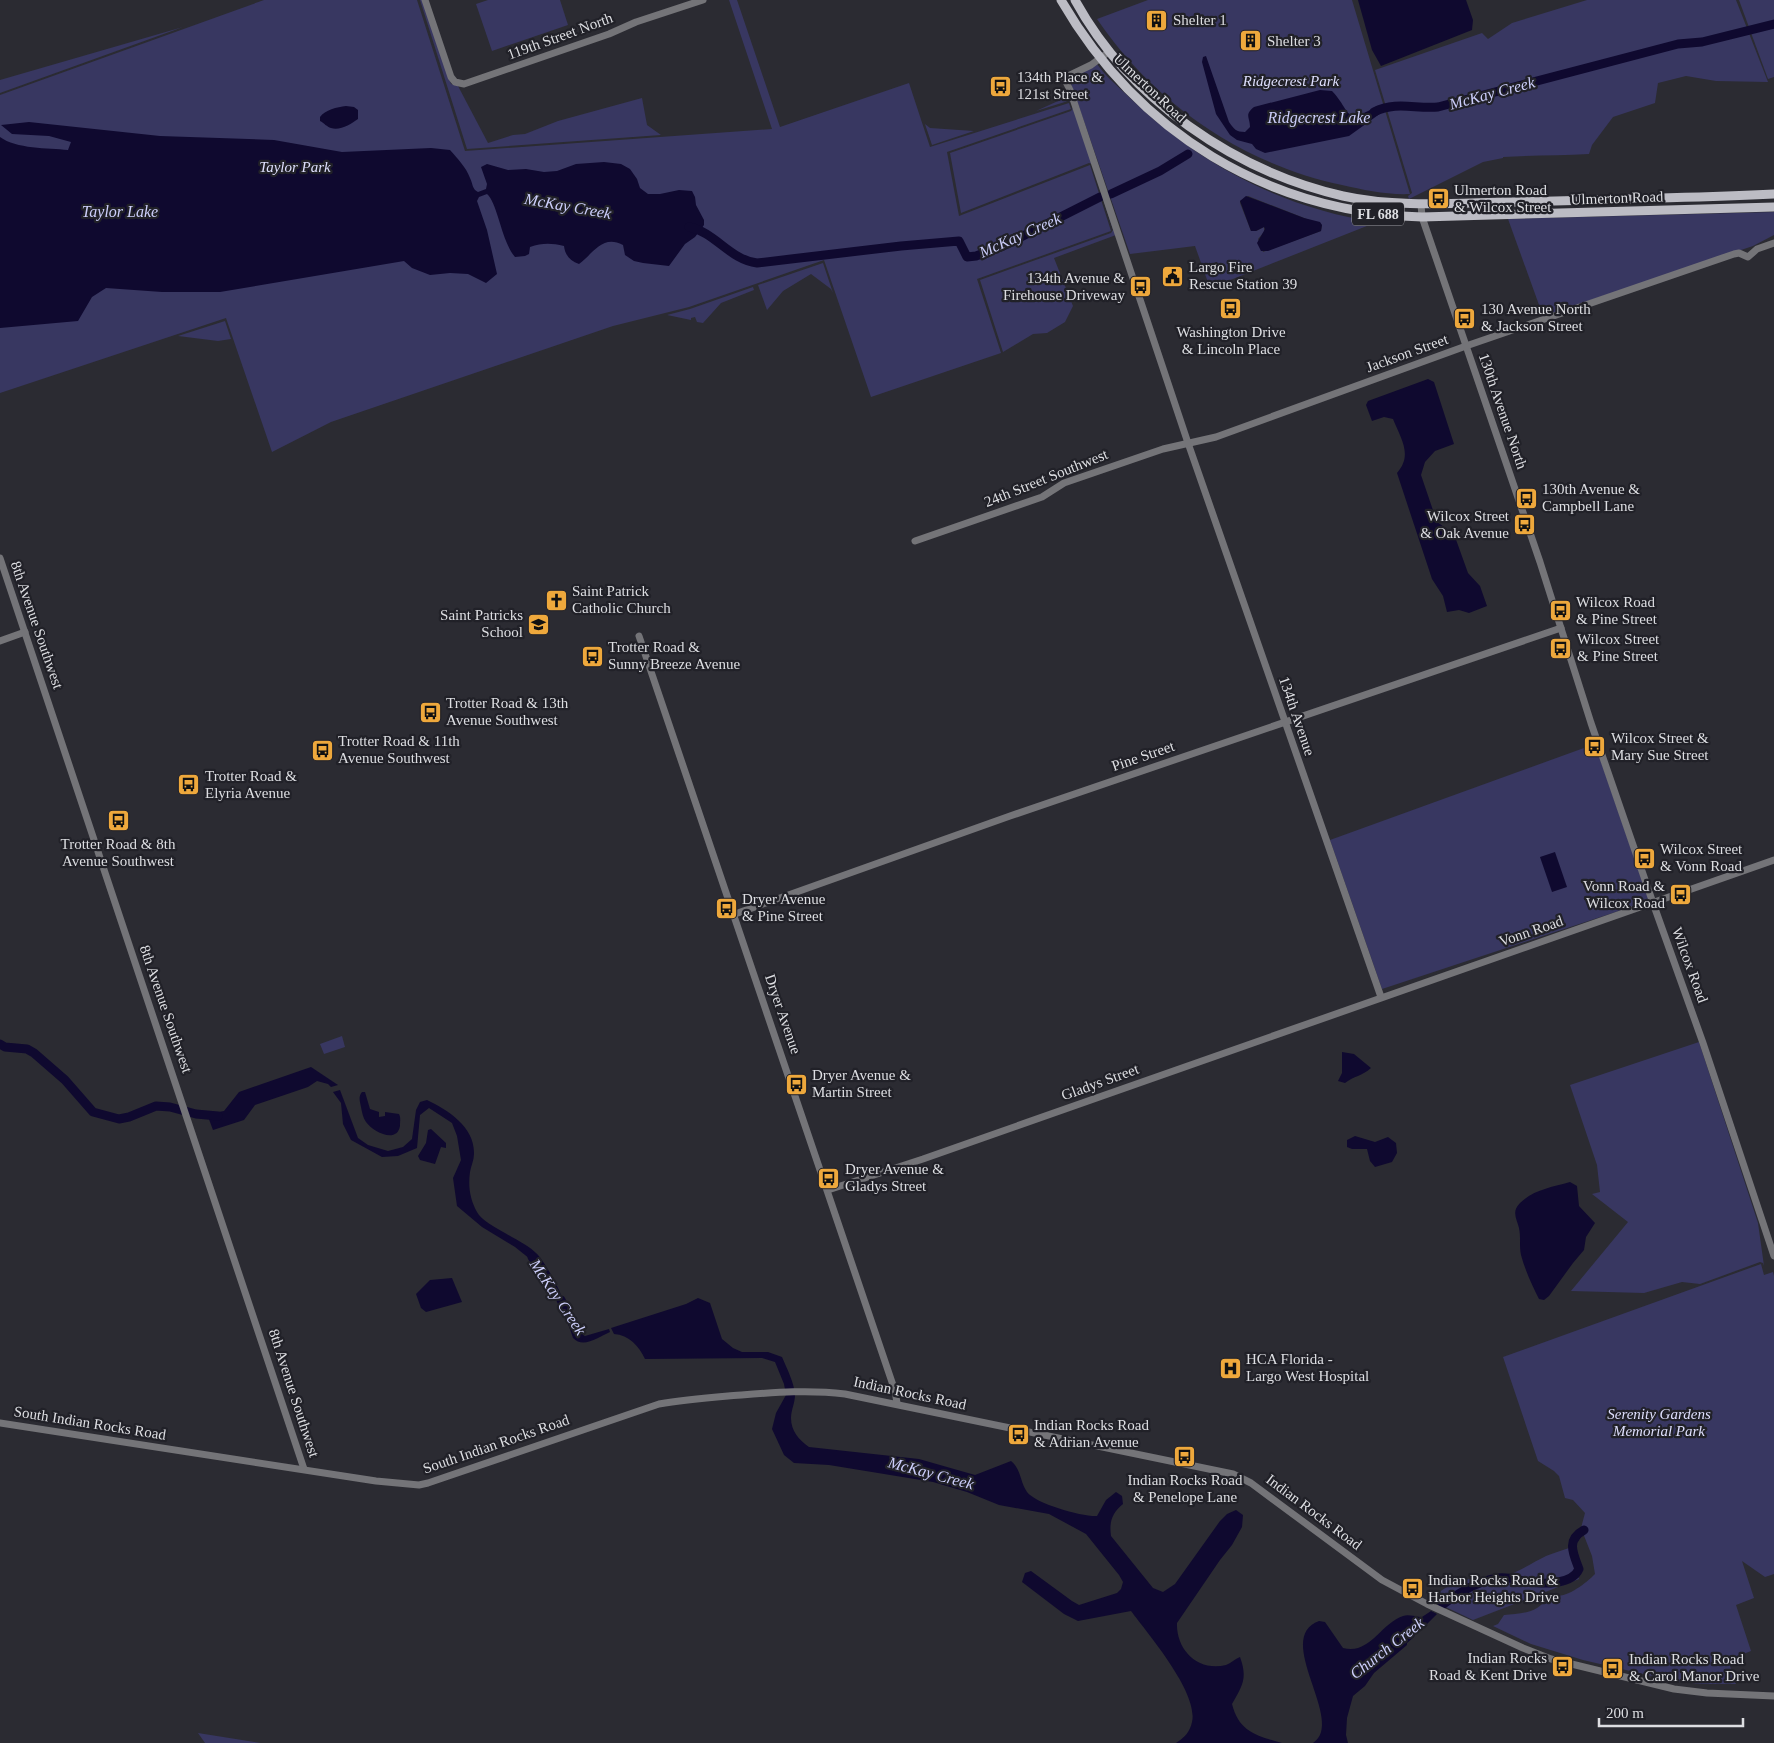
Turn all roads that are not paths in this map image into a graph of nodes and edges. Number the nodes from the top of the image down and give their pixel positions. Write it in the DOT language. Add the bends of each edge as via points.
graph roads {
  1 [pos="425,0"];
  2 [pos="702,0"];
  3 [pos="1061,0"];
  4 [pos="1074,0"];
  5 [pos="1110,52"];
  6 [pos="1100,59"];
  7 [pos="1774,194"];
  8 [pos="1584,200"];
  9 [pos="1774,200"];
  10 [pos="1421,204"];
  11 [pos="1774,207"];
  12 [pos="1724,208"];
  13 [pos="1515,214"];
  14 [pos="1422,217"];
  15 [pos="1774,243"];
  16 [pos="1466,346"];
  17 [pos="1188,443"];
  18 [pos="915,541"];
  19 [pos="0,558"];
  20 [pos="1561,628"];
  21 [pos="25,632"];
  22 [pos="639,636"];
  23 [pos="0,641"];
  24 [pos="1285,722"];
  25 [pos="1774,860"];
  26 [pos="1653,903"];
  27 [pos="734,914"];
  28 [pos="1381,997"];
  29 [pos="828,1190"];
  30 [pos="1774,1256"];
  31 [pos="820,1391"];
  32 [pos="896,1403"];
  33 [pos="0,1423"];
  34 [pos="304,1469"];
  35 [pos="1774,1696"];
  1 -- 2 [label="street, 119th Street North" via="451,77 455,82 464,84"];
  3 -- 6 [label="main road, Ulmerton Road / FL 688"];
  4 -- 5 [label="main road, Ulmerton Road / FL 688"];
  5 -- 6 [label="street"];
  5 -- 10 [label="main road, Ulmerton Road / FL 688" via="1151,96 1174,115 1244,160 1311,187 1345,196"];
  6 -- 14 [label="main road, Ulmerton Road / FL 688" via="1155,116 1198,148 1240,172 1290,193 1330,205 1374,214"];
  6 -- 17 [label="street, 134th Avenue" via="1064,78"];
  7 -- 8 [label="main road, Ulmerton Road / FL 688"];
  8 -- 10 [label="main road, Ulmerton Road / FL 688"];
  8 -- 13 [label="main road" via="1581,206 1531,208"];
  9 -- 12 [label="main road" via="1744,201"];
  10 -- 14 [label="street, 130th Avenue North"];
  11 -- 12 [label="main road, Ulmerton Road / FL 688"];
  12 -- 13 [label="main road, Ulmerton Road / FL 688"];
  13 -- 14 [label="main road, Ulmerton Road / FL 688"];
  14 -- 16 [label="street, 130th Avenue North"];
  15 -- 16 [label="street, Jackson Street" via="1757,249 1748,257 1739,252"];
  16 -- 17 [label="street, Jackson Street" via="1216,437"];
  16 -- 20 [label="street, 130th Avenue North"];
  17 -- 18 [label="street, 24th Street Southwest" via="1064,483 1042,497"];
  17 -- 24 [label="street, 134th Avenue"];
  19 -- 21 [label="street, 8th Avenue Southwest"];
  20 -- 24 [label="street, Pine Street"];
  20 -- 26 [label="street, Wilcox Road"];
  21 -- 23 [label="street"];
  21 -- 34 [label="street, 8th Avenue Southwest"];
  22 -- 27 [label="street, Dryer Avenue"];
  24 -- 27 [label="street, Pine Street"];
  24 -- 28 [label="street, 134th Avenue"];
  25 -- 26 [label="street, Vonn Road"];
  26 -- 28 [label="street, Vonn Road"];
  26 -- 30 [label="street, Wilcox Road"];
  27 -- 29 [label="street, Dryer Avenue"];
  28 -- 29 [label="street, Gladys Street"];
  29 -- 32 [label="street, Dryer Avenue" via="896,1391"];
  31 -- 32 [label="street, Indian Rocks Road"];
  31 -- 34 [label="street, South Indian Rocks Road" via="659,1404 428,1484 376,1481"];
  32 -- 35 [label="street, Indian Rocks Road" via="1233,1474 1251,1483 1382,1580 1523,1648 1551,1659 1674,1689"];
  33 -- 34 [label="street, South Indian Rocks Road"];
}
